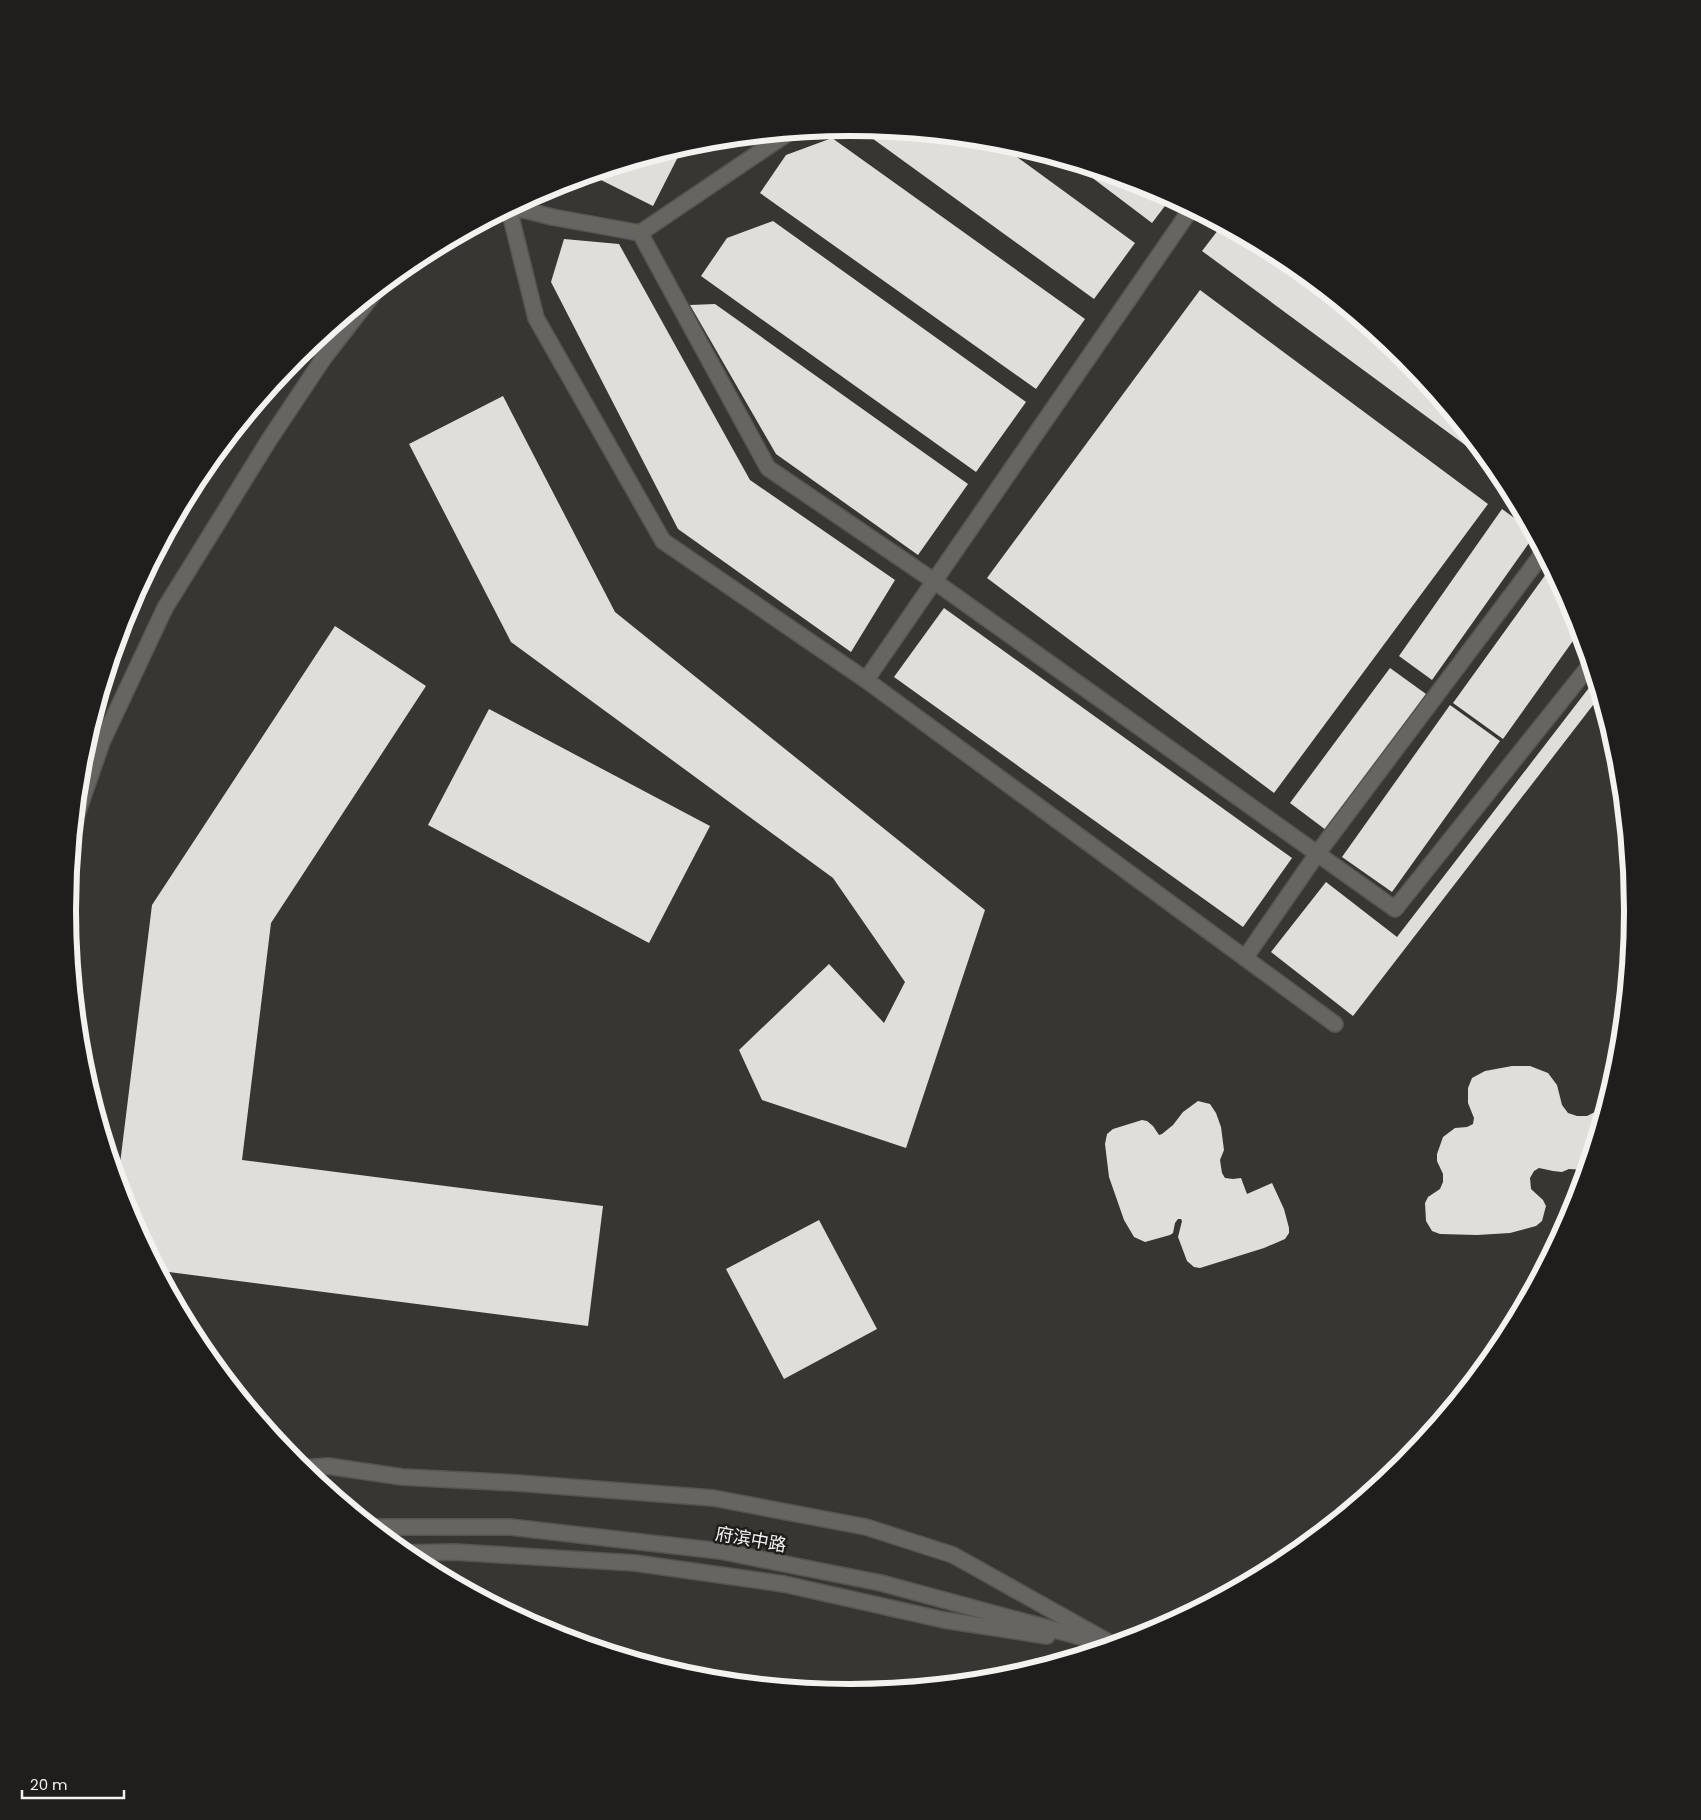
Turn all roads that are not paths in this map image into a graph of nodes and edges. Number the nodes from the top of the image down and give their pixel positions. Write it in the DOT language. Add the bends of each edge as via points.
graph roads {
  1 [pos="779,139"];
  2 [pos="521,210"];
  3 [pos="1187,213"];
  4 [pos="512,214"];
  5 [pos="640,233"];
  6 [pos="359,312"];
  7 [pos="320,347"];
  8 [pos="323,359"];
  9 [pos="1539,558"];
  10 [pos="934,581"];
  11 [pos="1586,669"];
  12 [pos="866,680"];
  13 [pos="87,786"];
  14 [pos="1317,854"];
  15 [pos="1245,958"];
  16 [pos="1335,1024"];
  17 [pos="314,1467"];
  18 [pos="383,1527"];
  19 [pos="418,1553"];
  20 [pos="1105,1641"];
  21 [pos="1101,1642"];
  22 [pos="1099,1643"];
  1 -- 5 [label="street"];
  2 -- 5 [label="street"];
  3 -- 10 [label="street"];
  4 -- 12 [label="street" via="536,318 663,541"];
  5 -- 10 [label="street" via="768,468"];
  6 -- 8 [label="street"];
  7 -- 8 [label="street"];
  8 -- 13 [label="street" via="165,608 102,742"];
  9 -- 14 [label="street"];
  10 -- 12 [label="street"];
  10 -- 14 [label="street"];
  11 -- 14 [label="street" via="1394,909"];
  12 -- 15 [label="street"];
  14 -- 15 [label="street"];
  15 -- 16 [label="street"];
  17 -- 20 [label="street" via="328,1466 402,1477 714,1498 866,1527 953,1555"];
  18 -- 21 [label="street, 府滨中路" via="510,1527 720,1551 881,1582"];
  19 -- 22 [label="street" via="635,1563 784,1584 944,1620"];
}
